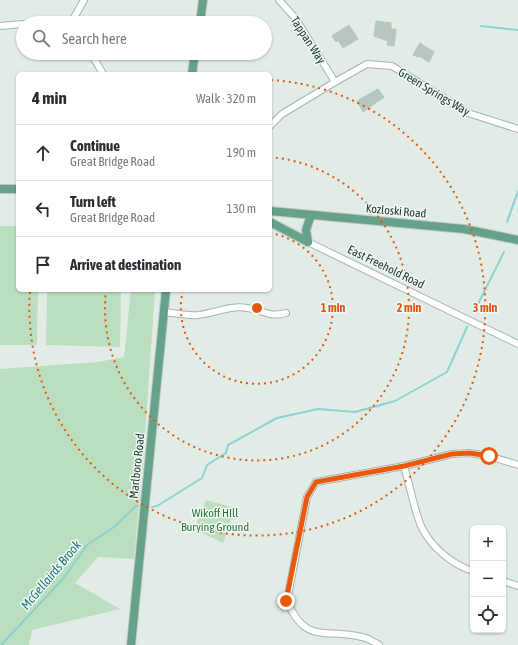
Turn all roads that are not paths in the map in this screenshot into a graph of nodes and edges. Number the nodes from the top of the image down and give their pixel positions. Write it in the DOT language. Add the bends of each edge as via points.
graph roads {
  1 [pos="84,0"];
  2 [pos="203,0"];
  3 [pos="279,0"];
  4 [pos="75,16"];
  5 [pos="201,16"];
  6 [pos="16,25"];
  7 [pos="0,26"];
  8 [pos="95,60"];
  9 [pos="194,60"];
  10 [pos="103,72"];
  11 [pos="192,72"];
  12 [pos="335,82"];
  13 [pos="272,124"];
  14 [pos="518,129"];
  15 [pos="0,189"];
  16 [pos="16,189"];
  17 [pos="272,212"];
  18 [pos="311,215"];
  19 [pos="272,223"];
  20 [pos="518,240"];
  21 [pos="308,242"];
  22 [pos="166,292"];
  23 [pos="164,312"];
  24 [pos="286,313"];
  25 [pos="518,344"];
  26 [pos="518,465"];
  27 [pos="404,466"];
  28 [pos="470,570"];
  29 [pos="506,582"];
  30 [pos="518,586"];
  31 [pos="131,645"];
  32 [pos="379,645"];
  1 -- 4 [label="street"];
  2 -- 5 [label="main road"];
  3 -- 12 [label="street, Tappan Way" via="296,19"];
  6 -- 7 [label="street"];
  8 -- 10 [label="street"];
  9 -- 11 [label="main road"];
  12 -- 13 [label="street, Green Springs Way" via="282,114"];
  12 -- 14 [label="street, Green Springs Way" via="367,64 392,66 468,113"];
  15 -- 16 [label="main road"];
  17 -- 18 [label="main road, Kozloski Road"];
  18 -- 20 [label="main road, Kozloski Road" via="464,229"];
  18 -- 21 [label="main road" via="306,230"];
  19 -- 21 [label="main road"];
  21 -- 25 [label="street, East Freehold Road"];
  22 -- 23 [label="main road, Marlboro Road"];
  23 -- 24 [label="street" via="198,315 240,307 275,316"];
  23 -- 31 [label="main road, Marlboro Road"];
  26 -- 27 [label="street" via="469,453 452,454"];
  27 -- 28 [label="street" via="422,528 438,550 462,568"];
  27 -- 32 [label="street" via="316,482 307,497 286,601 293,615 307,630 362,637"];
  29 -- 30 [label="street"];
}
